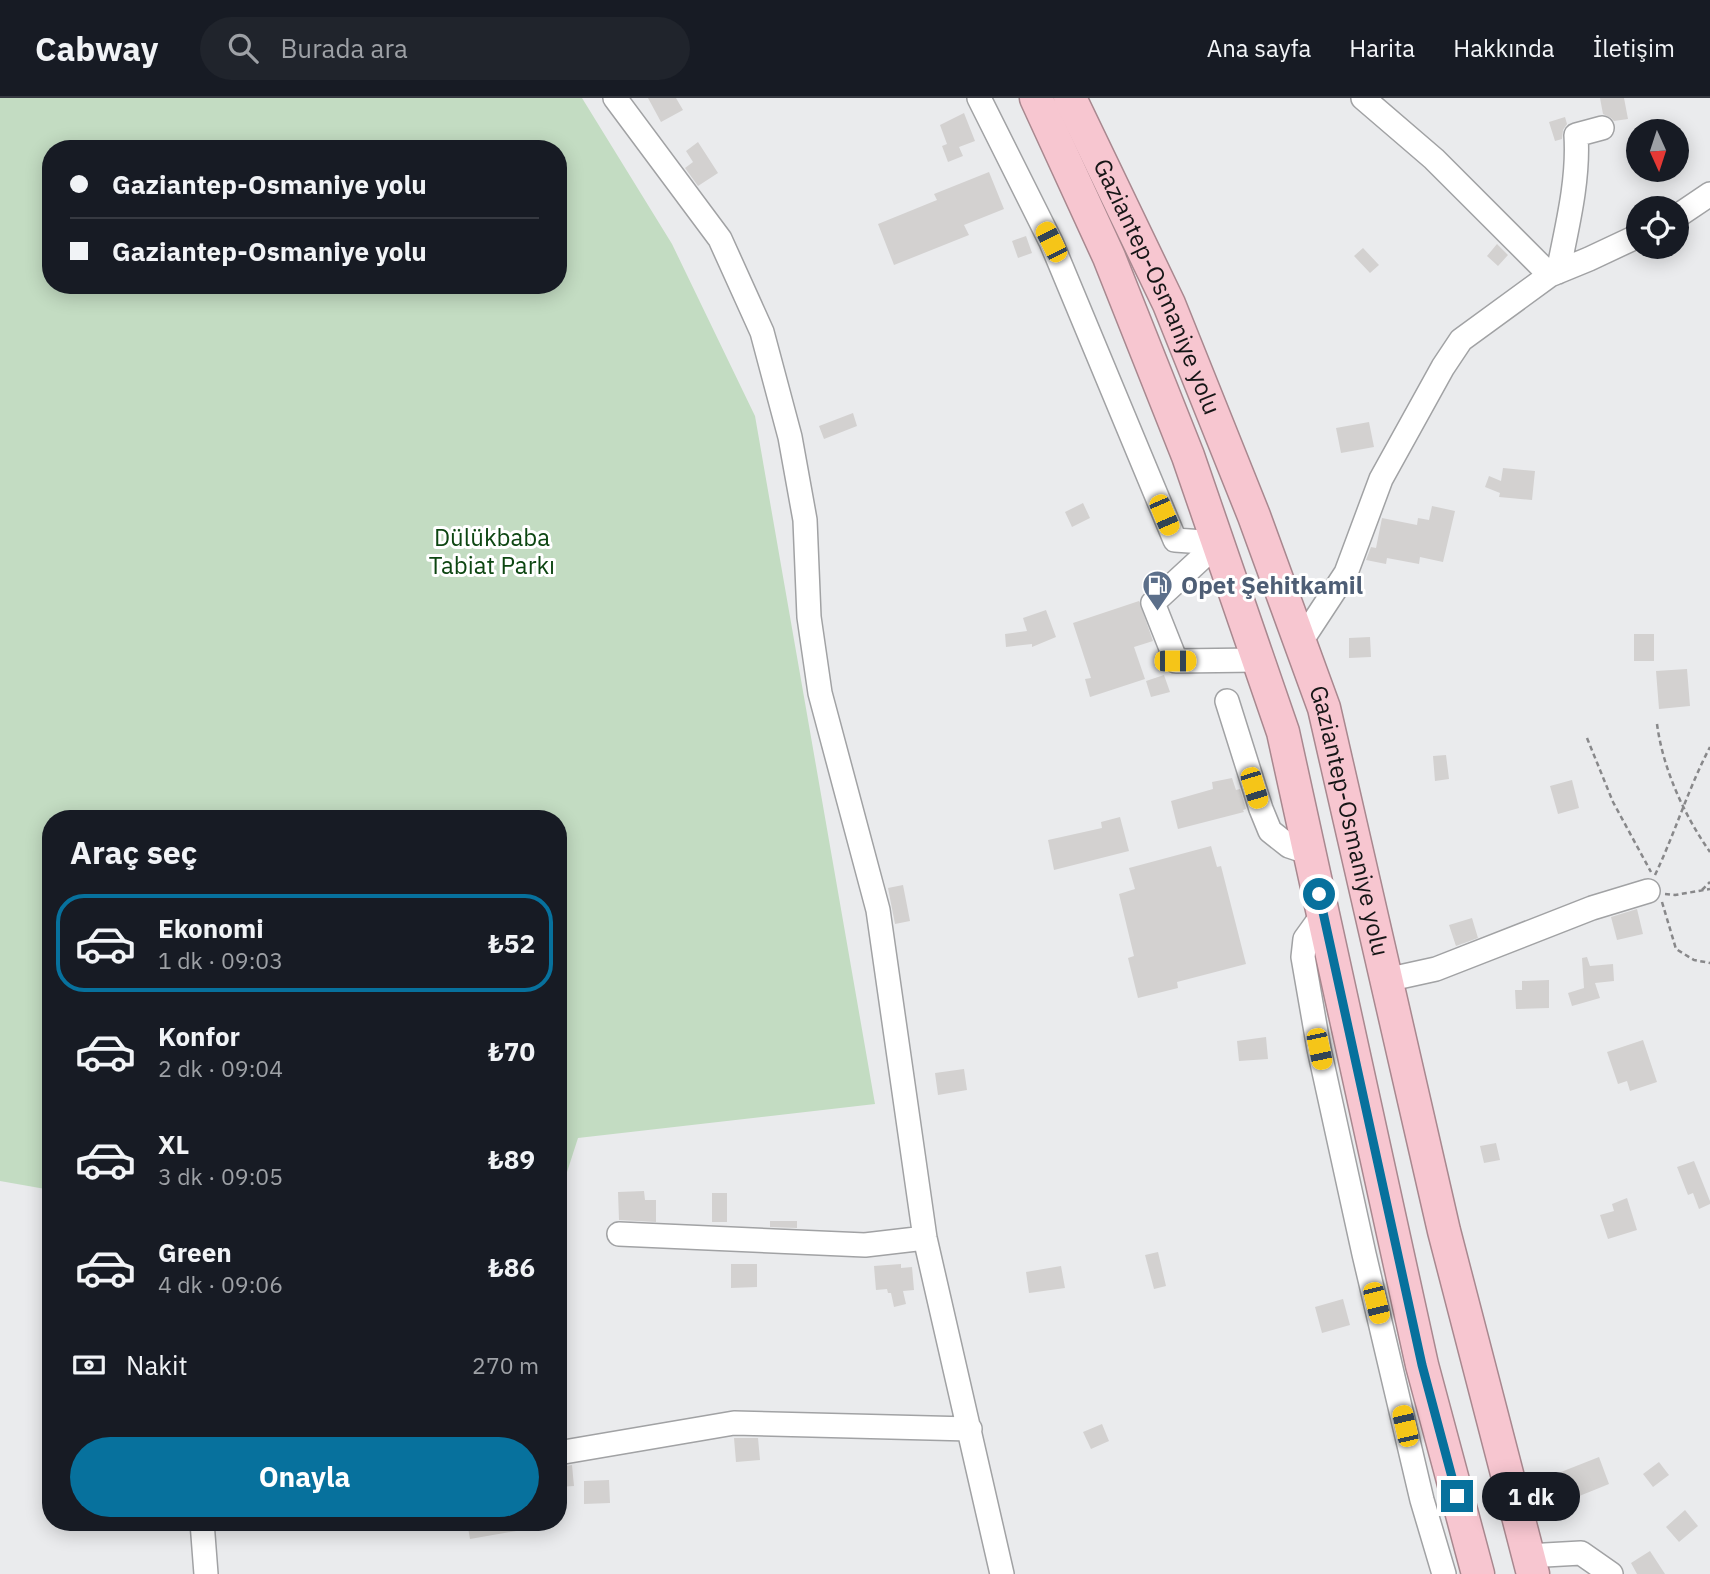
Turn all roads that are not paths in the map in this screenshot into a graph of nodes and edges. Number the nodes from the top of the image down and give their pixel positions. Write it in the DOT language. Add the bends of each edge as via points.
graph roads {
  1 [pos="615,98"];
  2 [pos="979,98"];
  3 [pos="1036,98"];
  4 [pos="1070,98"];
  5 [pos="1363,98"];
  6 [pos="1602,128"];
  7 [pos="1710,194"];
  8 [pos="1689,208"];
  9 [pos="1626,241"];
  10 [pos="1554,273"];
  11 [pos="1218,543"];
  12 [pos="1300,643"];
  13 [pos="1258,660"];
  14 [pos="1227,701"];
  15 [pos="1310,853"];
  16 [pos="1648,891"];
  17 [pos="1323,914"];
  18 [pos="1386,980"];
  19 [pos="619,1234"];
  20 [pos="925,1238"];
  21 [pos="970,1429"];
  22 [pos="567,1451"];
  23 [pos="203,1531"];
  24 [pos="1530,1565"];
  25 [pos="206,1574"];
  26 [pos="1002,1574"];
  27 [pos="1444,1574"];
  28 [pos="1478,1574"];
  29 [pos="1611,1574"];
  1 -- 20 [label="street" via="720,239 762,332 787,424 805,520 809,617 820,693 878,910"];
  2 -- 11 [label="street" via="1051,242 1175,540"];
  3 -- 11 [label="highway, Gaziantep-Osmaniye yolu" via="1114,270"];
  4 -- 12 [label="highway, Gaziantep-Osmaniye yolu" via="1168,304"];
  5 -- 10 [label="street"];
  6 -- 10 [label="street" via="1576,135 1569,220"];
  7 -- 8 [label="street"];
  9 -- 10 [label="street"];
  10 -- 12 [label="street" via="1461,340 1381,479 1346,573"];
  11 -- 13 [label="highway, Gaziantep-Osmaniye yolu"];
  11 -- 13 [label="street" via="1153,603 1175,661"];
  12 -- 18 [label="highway, Gaziantep-Osmaniye yolu" via="1324,708"];
  13 -- 15 [label="highway, Gaziantep-Osmaniye yolu" via="1283,732"];
  14 -- 15 [label="street" via="1270,831 1289,846"];
  15 -- 17 [label="highway, Gaziantep-Osmaniye yolu"];
  16 -- 18 [label="street" via="1436,969"];
  17 -- 27 [label="street" via="1305,939 1303,957 1319,1049 1419,1487"];
  17 -- 28 [label="highway, Gaziantep-Osmaniye yolu" via="1422,1365"];
  18 -- 24 [label="highway, Gaziantep-Osmaniye yolu" via="1444,1231"];
  19 -- 20 [label="street" via="865,1245"];
  20 -- 21 [label="street"];
  21 -- 22 [label="street" via="734,1423"];
  21 -- 26 [label="street"];
  23 -- 25 [label="street"];
  24 -- 29 [label="street" via="1581,1553"];
}
